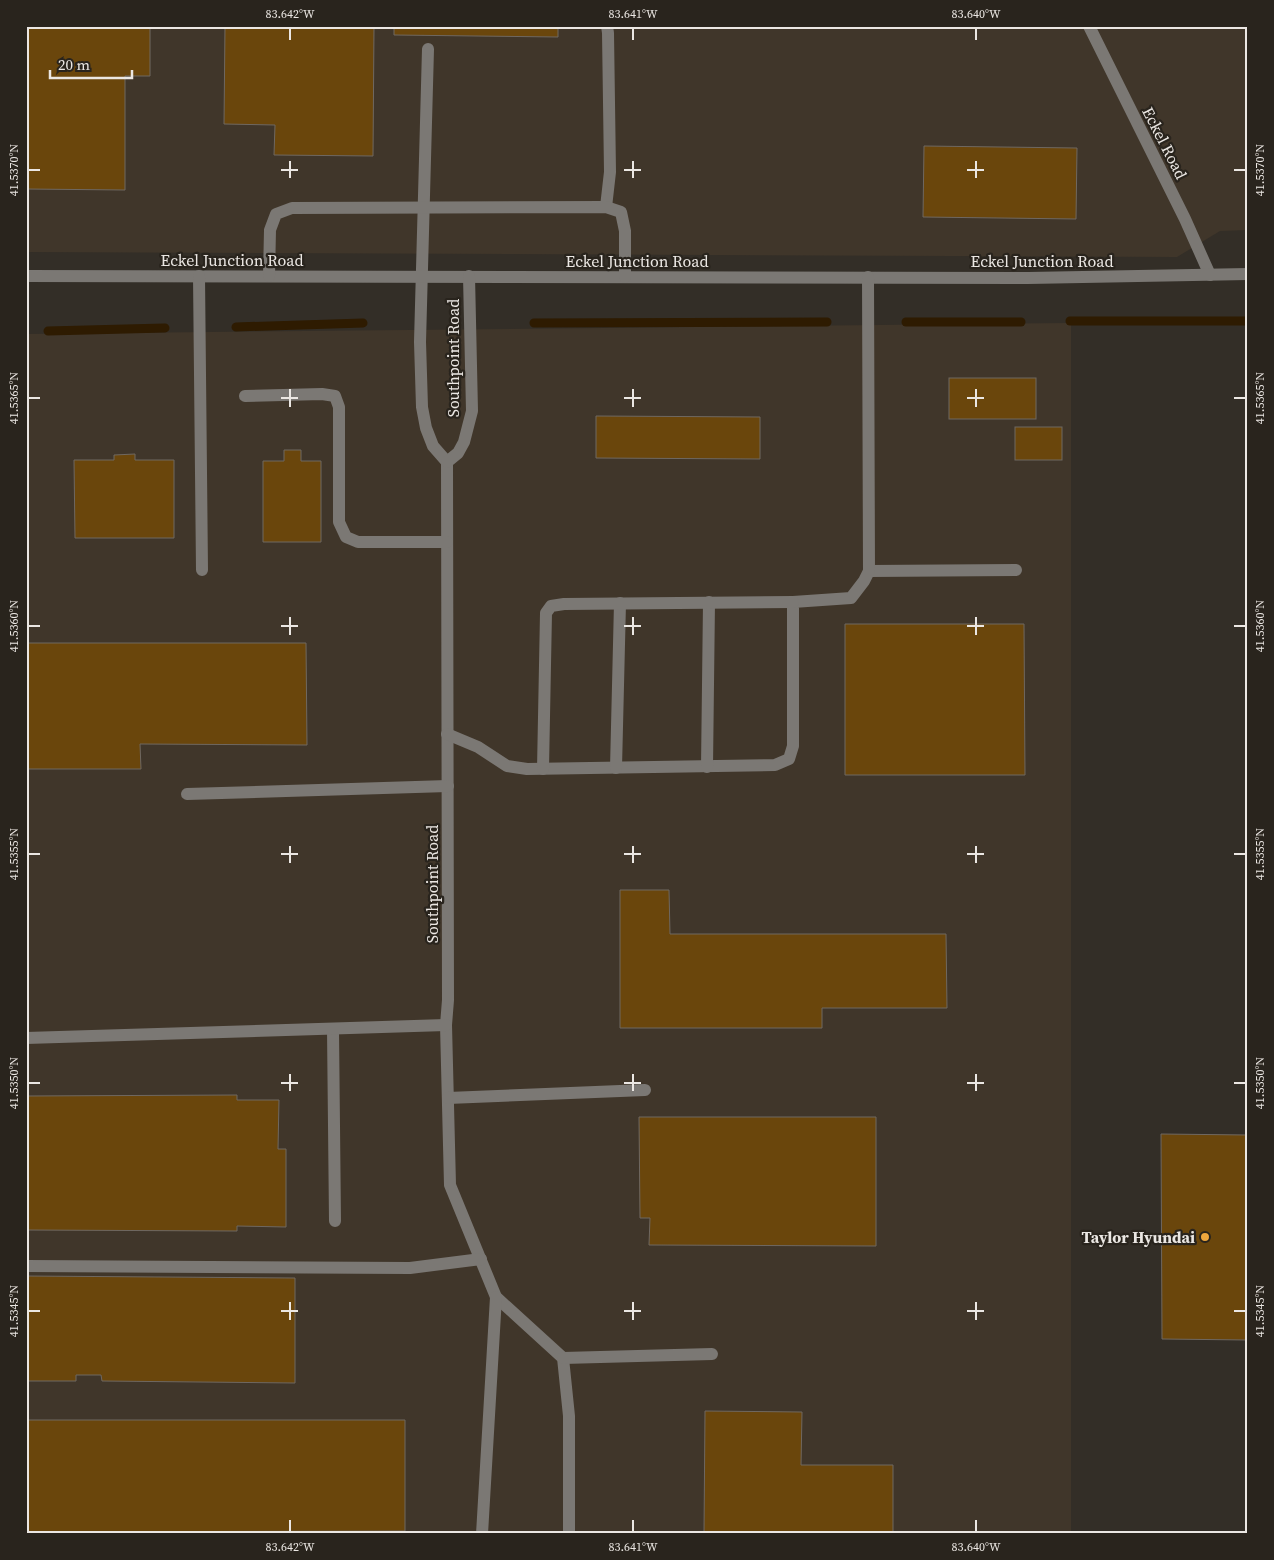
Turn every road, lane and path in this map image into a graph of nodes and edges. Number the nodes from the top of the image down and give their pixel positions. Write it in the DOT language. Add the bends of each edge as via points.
graph roads {
  1 [pos="606,26"];
  2 [pos="1089,26"];
  3 [pos="428,49"];
  4 [pos="606,207"];
  5 [pos="425,208"];
  6 [pos="1248,274"];
  7 [pos="1210,275"];
  8 [pos="26,276"];
  9 [pos="199,276"];
  10 [pos="269,276"];
  11 [pos="422,276"];
  12 [pos="469,276"];
  13 [pos="625,277"];
  14 [pos="868,277"];
  15 [pos="245,396"];
  16 [pos="447,462"];
  17 [pos="447,542"];
  18 [pos="202,570"];
  19 [pos="1016,570"];
  20 [pos="868,571"];
  21 [pos="709,602"];
  22 [pos="793,602"];
  23 [pos="620,603"];
  24 [pos="447,734"];
  25 [pos="707,767"];
  26 [pos="616,768"];
  27 [pos="543,770"];
  28 [pos="448,786"];
  29 [pos="187,794"];
  30 [pos="446,1025"];
  31 [pos="333,1030"];
  32 [pos="26,1038"];
  33 [pos="644,1090"];
  34 [pos="448,1098"];
  35 [pos="335,1221"];
  36 [pos="481,1259"];
  37 [pos="26,1266"];
  38 [pos="496,1297"];
  39 [pos="712,1354"];
  40 [pos="563,1358"];
  41 [pos="482,1534"];
  42 [pos="569,1534"];
  1 -- 4 [label="street" via="610,172"];
  2 -- 7 [label="street, Eckel Road"];
  3 -- 5 [label="street, Southpoint Road"];
  4 -- 5 [label="street"];
  4 -- 13 [label="street" via="621,212 625,231"];
  5 -- 10 [label="street" via="292,208 276,214 270,230"];
  5 -- 11 [label="street, Southpoint Road"];
  6 -- 7 [label="street, Eckel Junction Road"];
  7 -- 14 [label="street, Eckel Junction Road"];
  8 -- 9 [label="street, Eckel Junction Road"];
  9 -- 10 [label="street, Eckel Junction Road"];
  9 -- 18 [label="street"];
  10 -- 11 [label="street, Eckel Junction Road"];
  11 -- 12 [label="street, Eckel Junction Road"];
  11 -- 16 [label="street, Southpoint Road" via="422,407 433,446"];
  12 -- 13 [label="street, Eckel Junction Road"];
  12 -- 16 [label="street, Southpoint Road" via="472,411 464,442 458,453"];
  13 -- 14 [label="street, Eckel Junction Road"];
  14 -- 20 [label="street"];
  15 -- 17 [label="street" via="335,396 339,408 339,522 346,537 358,542"];
  16 -- 17 [label="street, Southpoint Road"];
  17 -- 24 [label="street, Southpoint Road"];
  19 -- 20 [label="street"];
  20 -- 22 [label="street" via="851,598"];
  21 -- 22 [label="street"];
  21 -- 23 [label="street"];
  21 -- 25 [label="street"];
  22 -- 25 [label="street" via="793,746 789,758 775,765"];
  23 -- 26 [label="street"];
  23 -- 27 [label="street" via="564,604 551,606 546,613"];
  24 -- 27 [label="street" via="478,747 507,766"];
  24 -- 28 [label="street, Southpoint Road"];
  25 -- 26 [label="street"];
  26 -- 27 [label="street"];
  28 -- 29 [label="street"];
  28 -- 30 [label="street, Southpoint Road"];
  30 -- 31 [label="street"];
  30 -- 34 [label="street, Southpoint Road"];
  31 -- 32 [label="street"];
  31 -- 35 [label="street"];
  33 -- 34 [label="street"];
  34 -- 36 [label="street, Southpoint Road" via="450,1185"];
  36 -- 37 [label="street" via="410,1268"];
  36 -- 38 [label="street, Southpoint Road"];
  38 -- 40 [label="street"];
  38 -- 41 [label="street"];
  39 -- 40 [label="street"];
  40 -- 42 [label="street" via="569,1416"];
}
